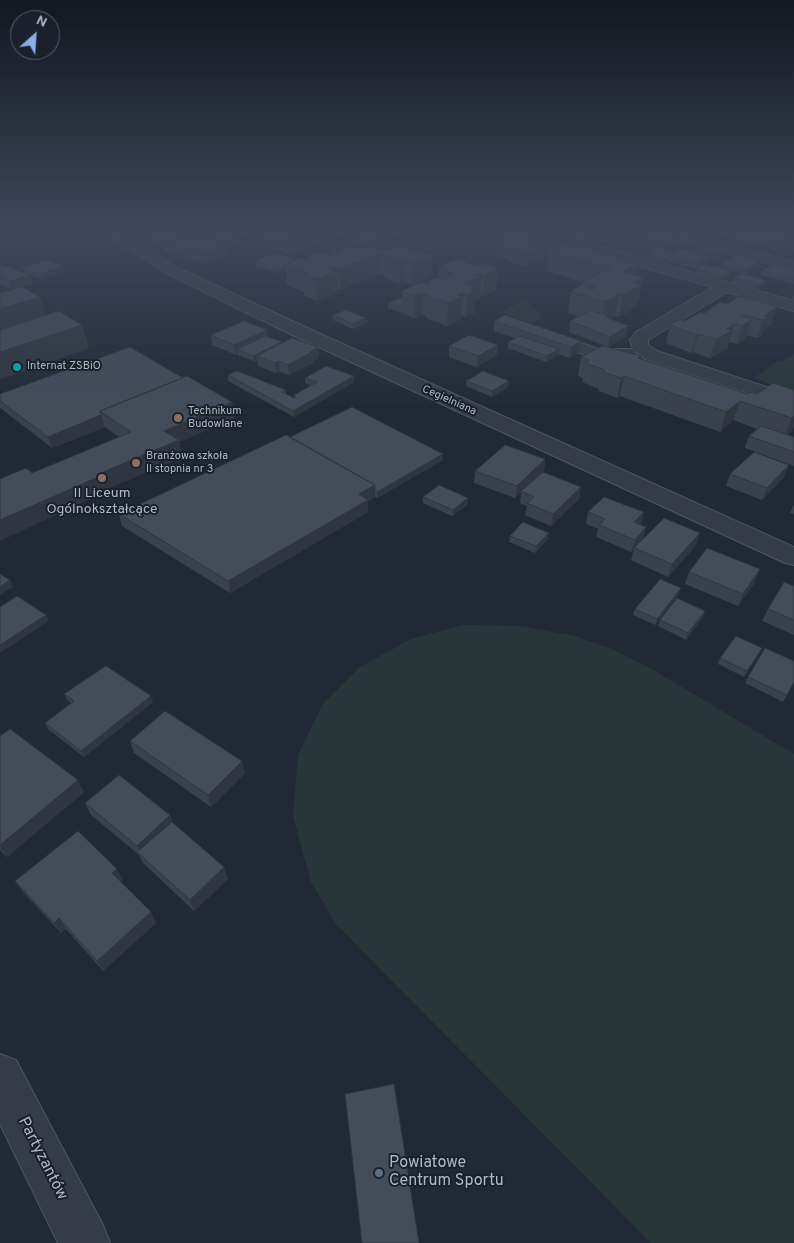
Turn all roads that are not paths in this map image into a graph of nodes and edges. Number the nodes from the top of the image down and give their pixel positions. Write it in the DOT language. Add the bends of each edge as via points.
graph roads {
  1 [pos="217,292"];
  2 [pos="716,292"];
  3 [pos="746,292"];
  4 [pos="794,306"];
  5 [pos="525,329"];
  6 [pos="643,351"];
  7 [pos="794,402"];
  8 [pos="794,557"];
  9 [pos="0,1076"];
  10 [pos="85,1243"];
  1 -- 8 [label="street, Cegielniana"];
  2 -- 6 [label="street" via="640,338"];
  3 -- 4 [label="street"];
  5 -- 6 [label="street" via="598,354"];
  6 -- 7 [label="street"];
  9 -- 10 [label="street, Partyzantów"];
}
